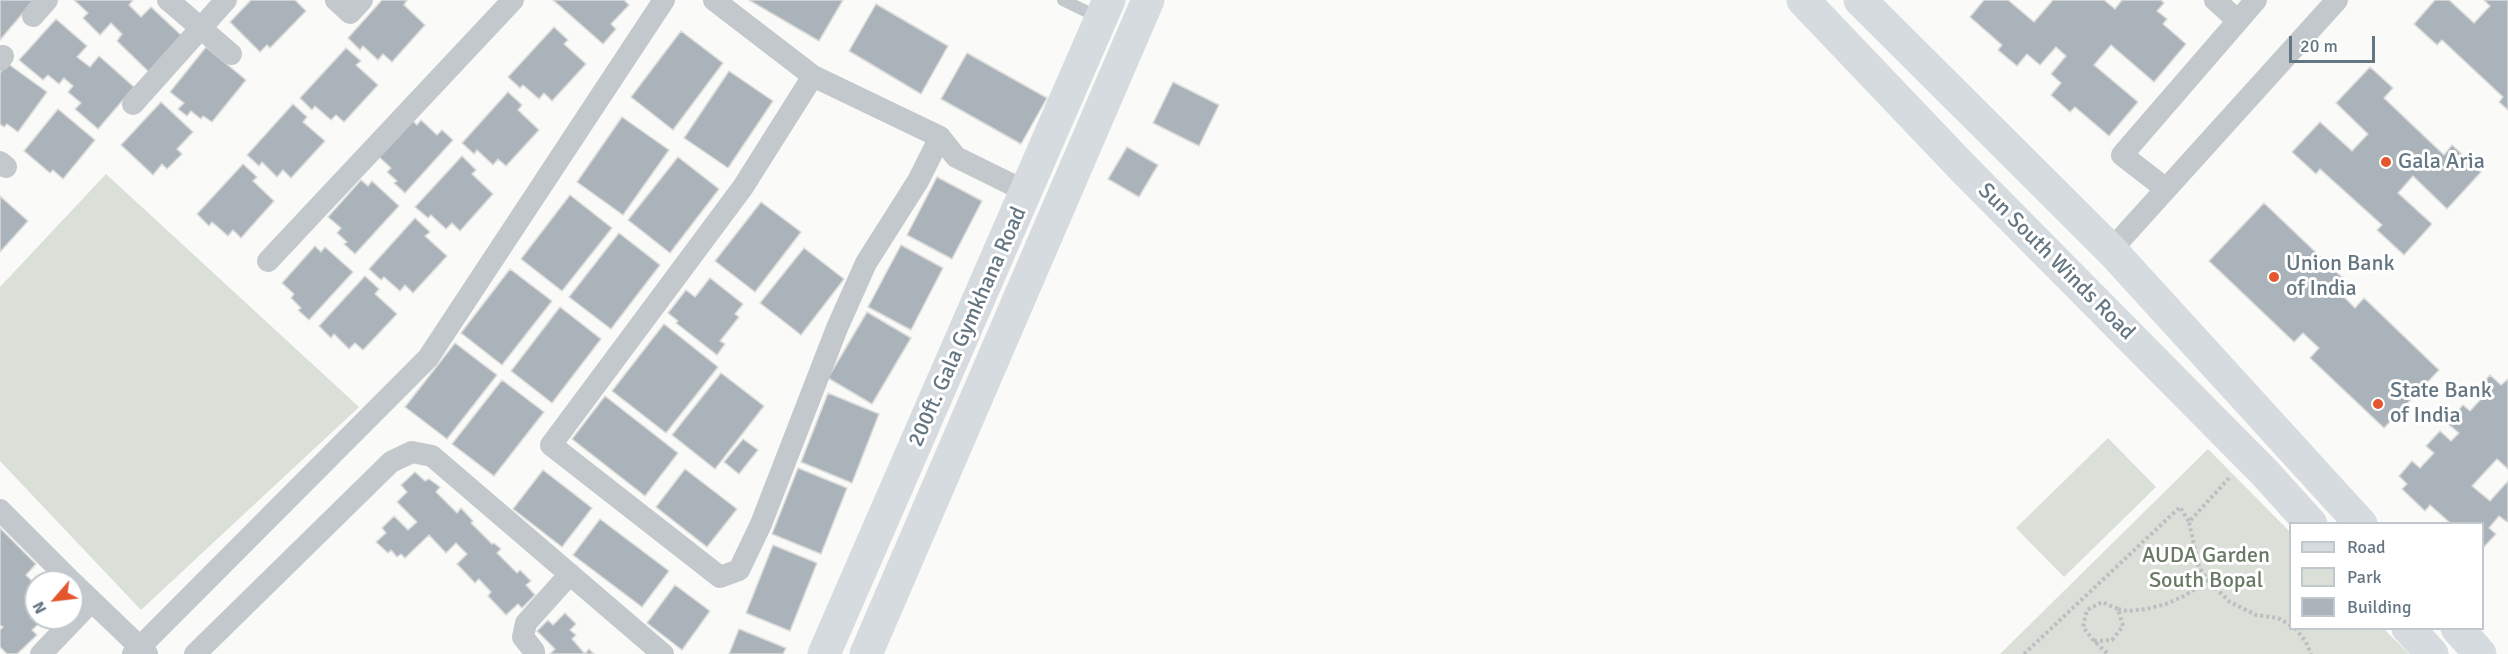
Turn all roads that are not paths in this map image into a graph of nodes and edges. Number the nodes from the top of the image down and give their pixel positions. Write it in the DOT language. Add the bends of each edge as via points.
graph roads {
  1 [pos="168,0"];
  2 [pos="226,0"];
  3 [pos="336,0"];
  4 [pos="362,0"];
  5 [pos="513,0"];
  6 [pos="664,0"];
  7 [pos="714,0"];
  8 [pos="1062,0"];
  9 [pos="1148,0"];
  10 [pos="1803,0"];
  11 [pos="1860,0"];
  12 [pos="2215,0"];
  13 [pos="2256,0"];
  14 [pos="2337,0"];
  15 [pos="1105,9"];
  16 [pos="2238,21"];
  17 [pos="201,28"];
  18 [pos="231,54"];
  19 [pos="813,76"];
  20 [pos="133,104"];
  21 [pos="940,137"];
  22 [pos="2166,189"];
  23 [pos="1027,192"];
  24 [pos="2111,250"];
  25 [pos="268,261"];
  26 [pos="0,510"];
  27 [pos="2309,522"];
  28 [pos="2359,522"];
  29 [pos="60,570"];
  30 [pos="570,574"];
  31 [pos="84,595"];
  32 [pos="91,602"];
  33 [pos="2410,630"];
  34 [pos="2459,630"];
  35 [pos="650,650"];
  36 [pos="830,651"];
  37 [pos="140,652"];
  38 [pos="41,654"];
  39 [pos="195,654"];
  40 [pos="534,654"];
  41 [pos="866,654"];
  42 [pos="2432,654"];
  43 [pos="2480,654"];
  1 -- 17 [label="street"];
  2 -- 17 [label="street"];
  3 -- 4 [label="street" via="350,13"];
  5 -- 25 [label="street"];
  6 -- 37 [label="street" via="428,358"];
  7 -- 19 [label="street"];
  8 -- 15 [label="lane"];
  9 -- 41 [label="street"];
  10 -- 27 [label="street, Sun South Winds Road"];
  11 -- 24 [label="street"];
  12 -- 16 [label="street"];
  13 -- 16 [label="street"];
  14 -- 22 [label="street"];
  15 -- 23 [label="street, 200ft. Gala Gymkhana Road"];
  16 -- 22 [label="street" via="2122,155"];
  17 -- 18 [label="street"];
  17 -- 20 [label="street"];
  19 -- 21 [label="street"];
  19 -- 21 [label="street" via="743,187 551,445 720,577 739,570 861,274"];
  21 -- 23 [label="street" via="956,157"];
  22 -- 24 [label="street"];
  23 -- 36 [label="street, 200ft. Gala Gymkhana Road"];
  24 -- 28 [label="street"];
  26 -- 29 [label="street"];
  30 -- 35 [label="street"];
  30 -- 39 [label="street" via="432,456 412,452 391,462"];
  30 -- 40 [label="street" via="526,623 524,637"];
  31 -- 32 [label="street"];
  32 -- 37 [label="street"];
  32 -- 38 [label="street"];
  33 -- 42 [label="street"];
  34 -- 43 [label="street"];
}
